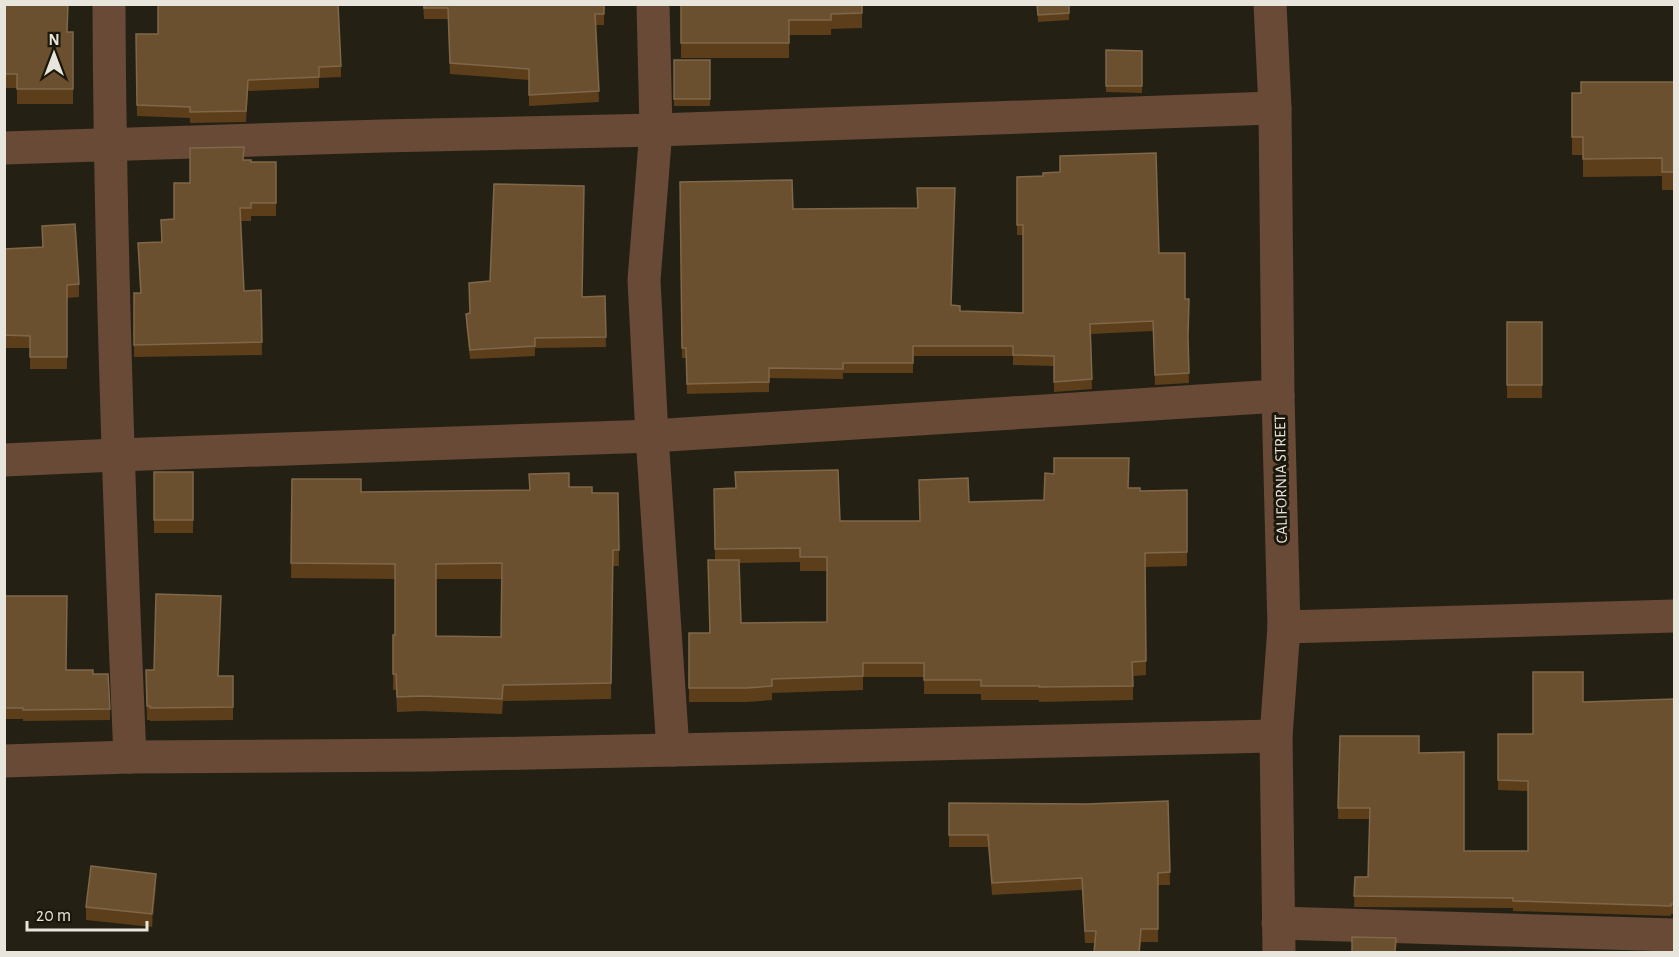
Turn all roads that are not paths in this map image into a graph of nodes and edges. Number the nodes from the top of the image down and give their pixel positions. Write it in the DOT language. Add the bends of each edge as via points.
graph roads {
  1 [pos="109,4"];
  2 [pos="653,4"];
  3 [pos="1270,4"];
  4 [pos="1275,108"];
  5 [pos="656,130"];
  6 [pos="110,146"];
  7 [pos="4,148"];
  8 [pos="1278,396"];
  9 [pos="652,436"];
  10 [pos="117,455"];
  11 [pos="4,460"];
  12 [pos="1674,616"];
  13 [pos="1284,627"];
  14 [pos="1276,736"];
  15 [pos="673,750"];
  16 [pos="130,757"];
  17 [pos="4,761"];
  18 [pos="1674,935"];
  19 [pos="1279,938"];
  1 -- 6 [label="street"];
  2 -- 5 [label="street"];
  3 -- 4 [label="street, CALIFORNIA STREET"];
  4 -- 5 [label="street"];
  4 -- 8 [label="street, CALIFORNIA STREET"];
  5 -- 6 [label="street" via="382,135"];
  5 -- 9 [label="street" via="644,280"];
  6 -- 7 [label="street"];
  6 -- 10 [label="street"];
  8 -- 9 [label="street"];
  8 -- 13 [label="street, CALIFORNIA STREET"];
  9 -- 10 [label="street"];
  9 -- 15 [label="street"];
  10 -- 11 [label="street"];
  10 -- 16 [label="street"];
  12 -- 13 [label="street"];
  13 -- 14 [label="street, CALIFORNIA STREET"];
  14 -- 15 [label="street"];
  14 -- 19 [label="street, CALIFORNIA STREET"];
  15 -- 16 [label="street"];
  16 -- 17 [label="street"];
  18 -- 19 [label="street"];
}
